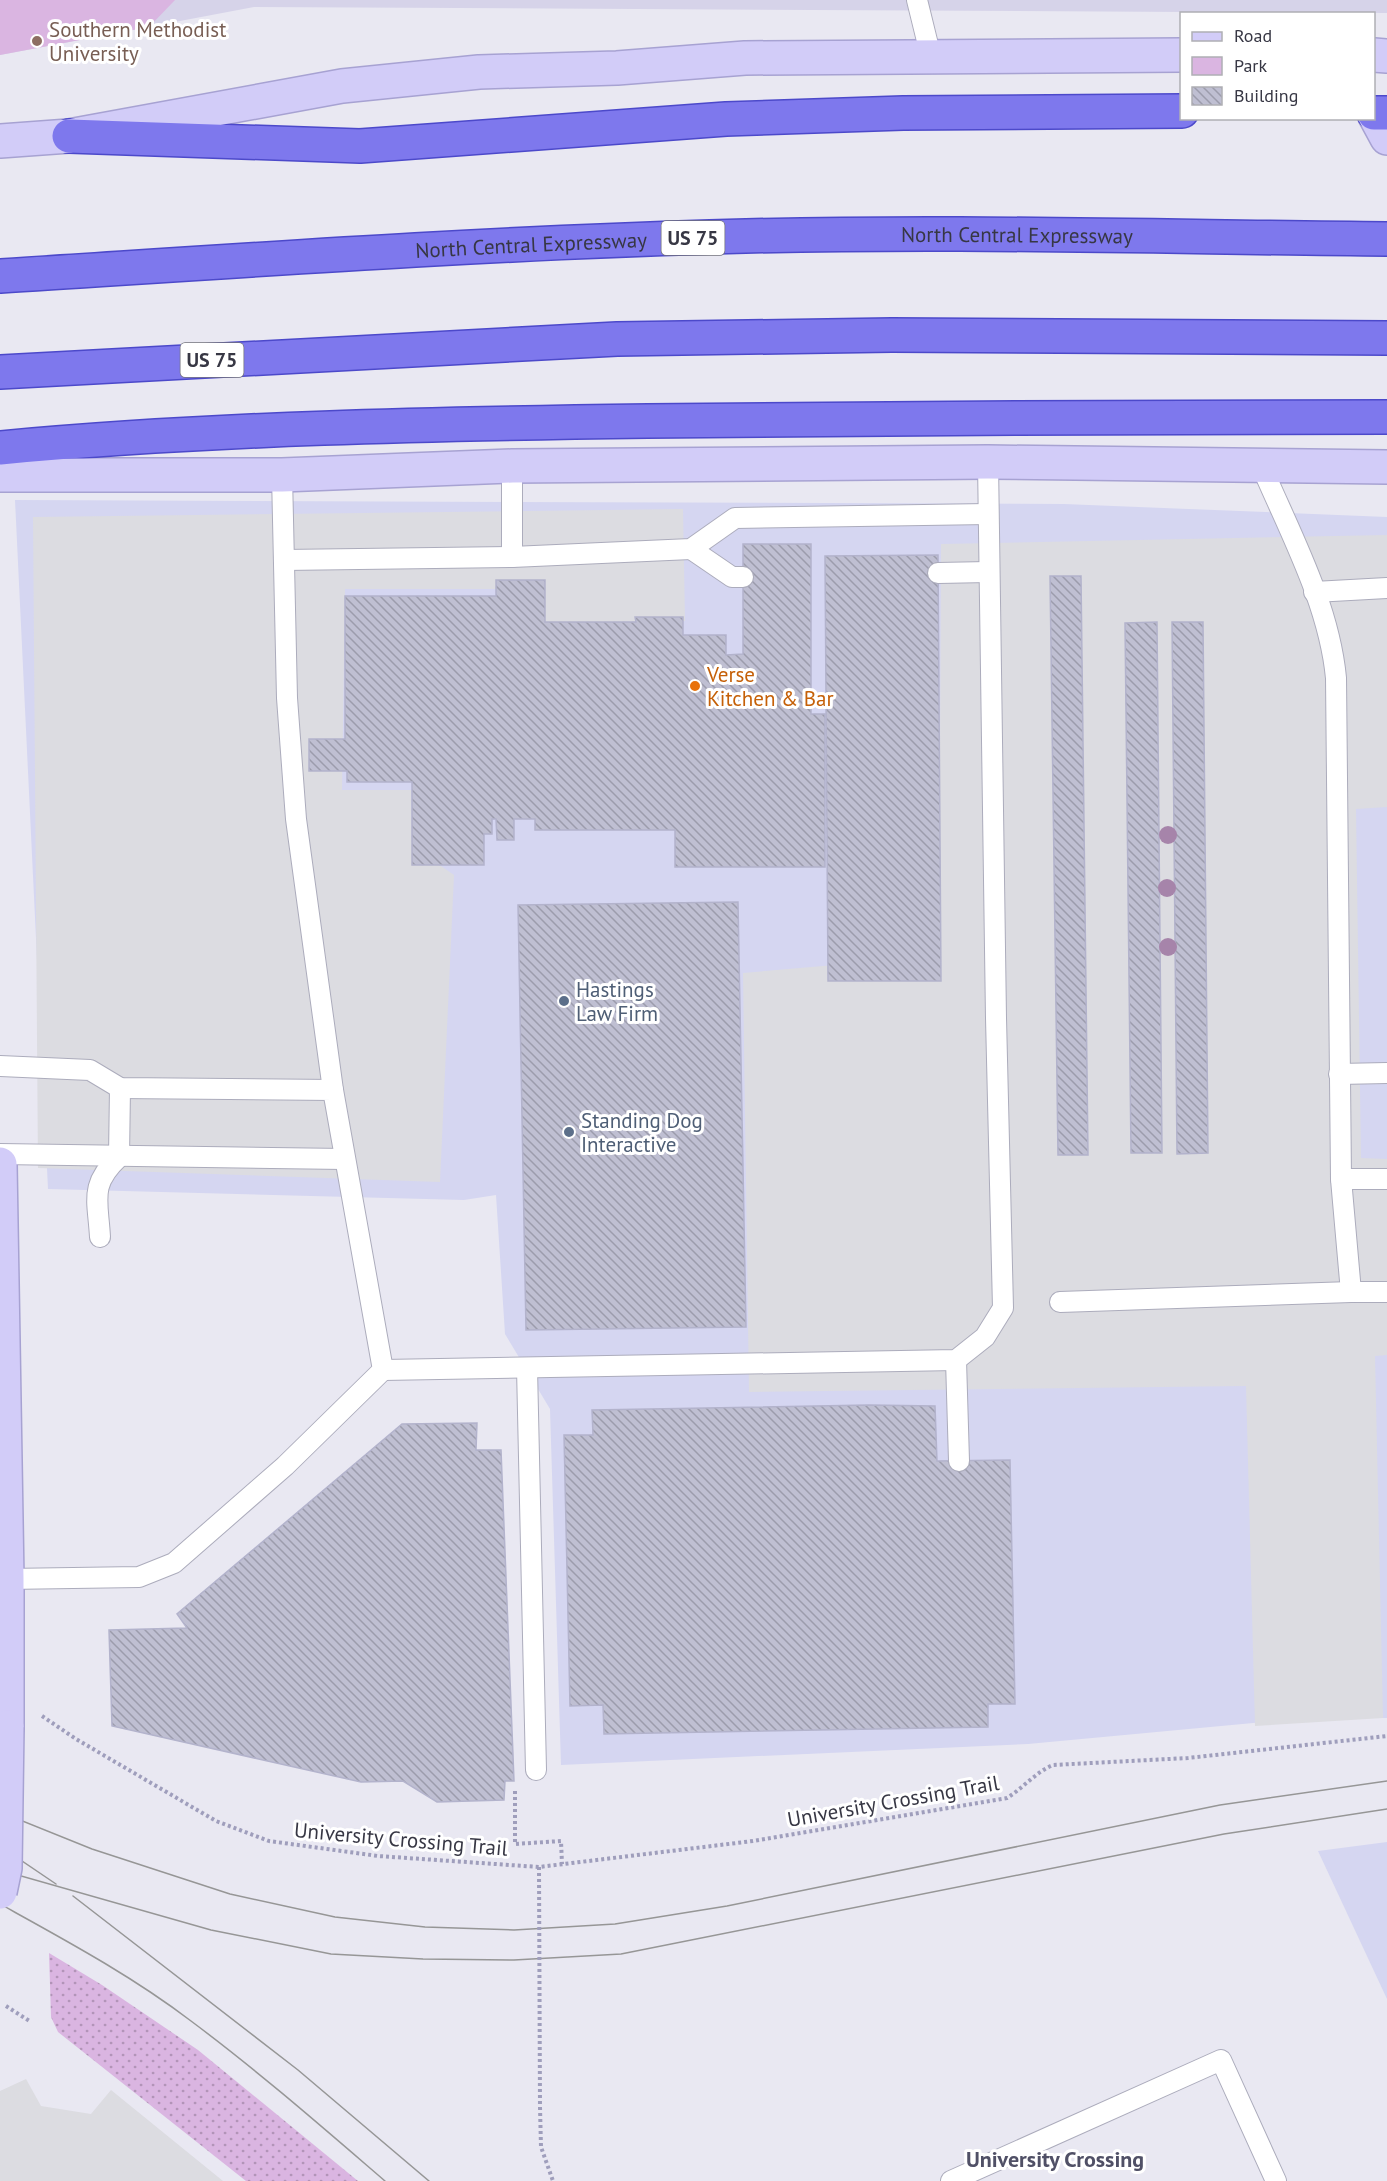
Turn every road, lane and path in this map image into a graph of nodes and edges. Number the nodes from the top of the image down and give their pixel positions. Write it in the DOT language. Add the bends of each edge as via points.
graph roads {
  1 [pos="916,0"];
  2 [pos="1180,55"];
  3 [pos="931,57"];
  4 [pos="1180,111"];
  5 [pos="1375,115"];
  6 [pos="69,136"];
  7 [pos="1387,138"];
  8 [pos="0,141"];
  9 [pos="1387,239"];
  10 [pos="0,276"];
  11 [pos="1387,338"];
  12 [pos="0,372"];
  13 [pos="1387,417"];
  14 [pos="0,448"];
  15 [pos="988,462"];
  16 [pos="1261,465"];
  17 [pos="512,466"];
  18 [pos="1387,467"];
  19 [pos="0,475"];
  20 [pos="282,475"];
  21 [pos="988,514"];
  22 [pos="692,549"];
  23 [pos="512,557"];
  24 [pos="284,560"];
  25 [pos="988,572"];
  26 [pos="938,573"];
  27 [pos="743,577"];
  28 [pos="1387,588"];
  29 [pos="1314,592"];
  30 [pos="0,1066"];
  31 [pos="1387,1073"];
  32 [pos="1339,1074"];
  33 [pos="120,1088"];
  34 [pos="333,1090"];
  35 [pos="0,1154"];
  36 [pos="119,1157"];
  37 [pos="344,1159"];
  38 [pos="0,1164"];
  39 [pos="1341,1179"];
  40 [pos="1387,1179"];
  41 [pos="100,1237"];
  42 [pos="1351,1292"];
  43 [pos="1387,1292"];
  44 [pos="1060,1302"];
  45 [pos="957,1360"];
  46 [pos="527,1368"];
  47 [pos="383,1370"];
  48 [pos="959,1461"];
  49 [pos="8,1579"];
  50 [pos="42,1716"];
  51 [pos="1387,1736"];
  52 [pos="536,1770"];
  53 [pos="525,1789"];
  54 [pos="562,1864"];
  55 [pos="539,1867"];
  56 [pos="0,1892"];
  57 [pos="6,2006"];
  58 [pos="31,2022"];
  59 [pos="553,2181"];
  60 [pos="951,2181"];
  61 [pos="1276,2181"];
  1 -- 3 [label="lane"];
  2 -- 3 [label="main road"];
  3 -- 6 [label="main road" via="745,58 617,68 479,72 342,86"];
  4 -- 6 [label="highway" via="726,119 360,146"];
  5 -- 7 [label="main road"];
  6 -- 8 [label="main road"];
  9 -- 10 [label="highway, North Central Expressway / US 75" via="701,237"];
  11 -- 12 [label="highway, US 75" via="892,335 617,339"];
  13 -- 14 [label="highway" via="463,423 73,441"];
  15 -- 16 [label="main road"];
  15 -- 17 [label="main road"];
  15 -- 21 [label="lane"];
  16 -- 18 [label="main road"];
  16 -- 29 [label="lane"];
  17 -- 20 [label="main road"];
  17 -- 23 [label="lane"];
  19 -- 20 [label="main road"];
  20 -- 24 [label="lane"];
  21 -- 22 [label="lane" via="735,518"];
  21 -- 25 [label="lane"];
  22 -- 23 [label="lane"];
  22 -- 27 [label="lane" via="732,577"];
  23 -- 24 [label="lane"];
  24 -- 34 [label="lane" via="287,698 296,819"];
  25 -- 26 [label="lane"];
  25 -- 45 [label="lane" via="1003,1308 985,1337"];
  28 -- 29 [label="lane"];
  29 -- 32 [label="lane" via="1333,645 1336,678"];
  30 -- 33 [label="lane" via="90,1070"];
  31 -- 32 [label="lane"];
  32 -- 39 [label="lane"];
  33 -- 34 [label="lane"];
  33 -- 36 [label="lane"];
  34 -- 37 [label="lane"];
  35 -- 36 [label="lane"];
  36 -- 37 [label="lane"];
  36 -- 41 [label="lane" via="98,1183"];
  37 -- 47 [label="lane"];
  38 -- 49 [label="main road"];
  39 -- 40 [label="lane"];
  39 -- 42 [label="lane"];
  42 -- 43 [label="lane"];
  42 -- 44 [label="lane"];
  45 -- 46 [label="lane"];
  45 -- 48 [label="lane"];
  46 -- 47 [label="lane"];
  46 -- 52 [label="lane"];
  47 -- 49 [label="lane" via="285,1466 174,1563 139,1578"];
  49 -- 56 [label="main road, bridge" via="5,1868"];
  50 -- 55 [label="path, University Crossing Trail" via="216,1821 269,1842 378,1856"];
  51 -- 54 [label="path, University Crossing Trail" via="1188,1758 1053,1765 1007,1798 753,1841"];
  53 -- 54 [label="path" via="514,1789 515,1844 561,1840"];
  54 -- 55 [label="path, University Crossing Trail"];
  55 -- 59 [label="path, bridge" via="541,2147"];
  57 -- 58 [label="path"];
  60 -- 61 [label="lane" via="1221,2060"];
}
